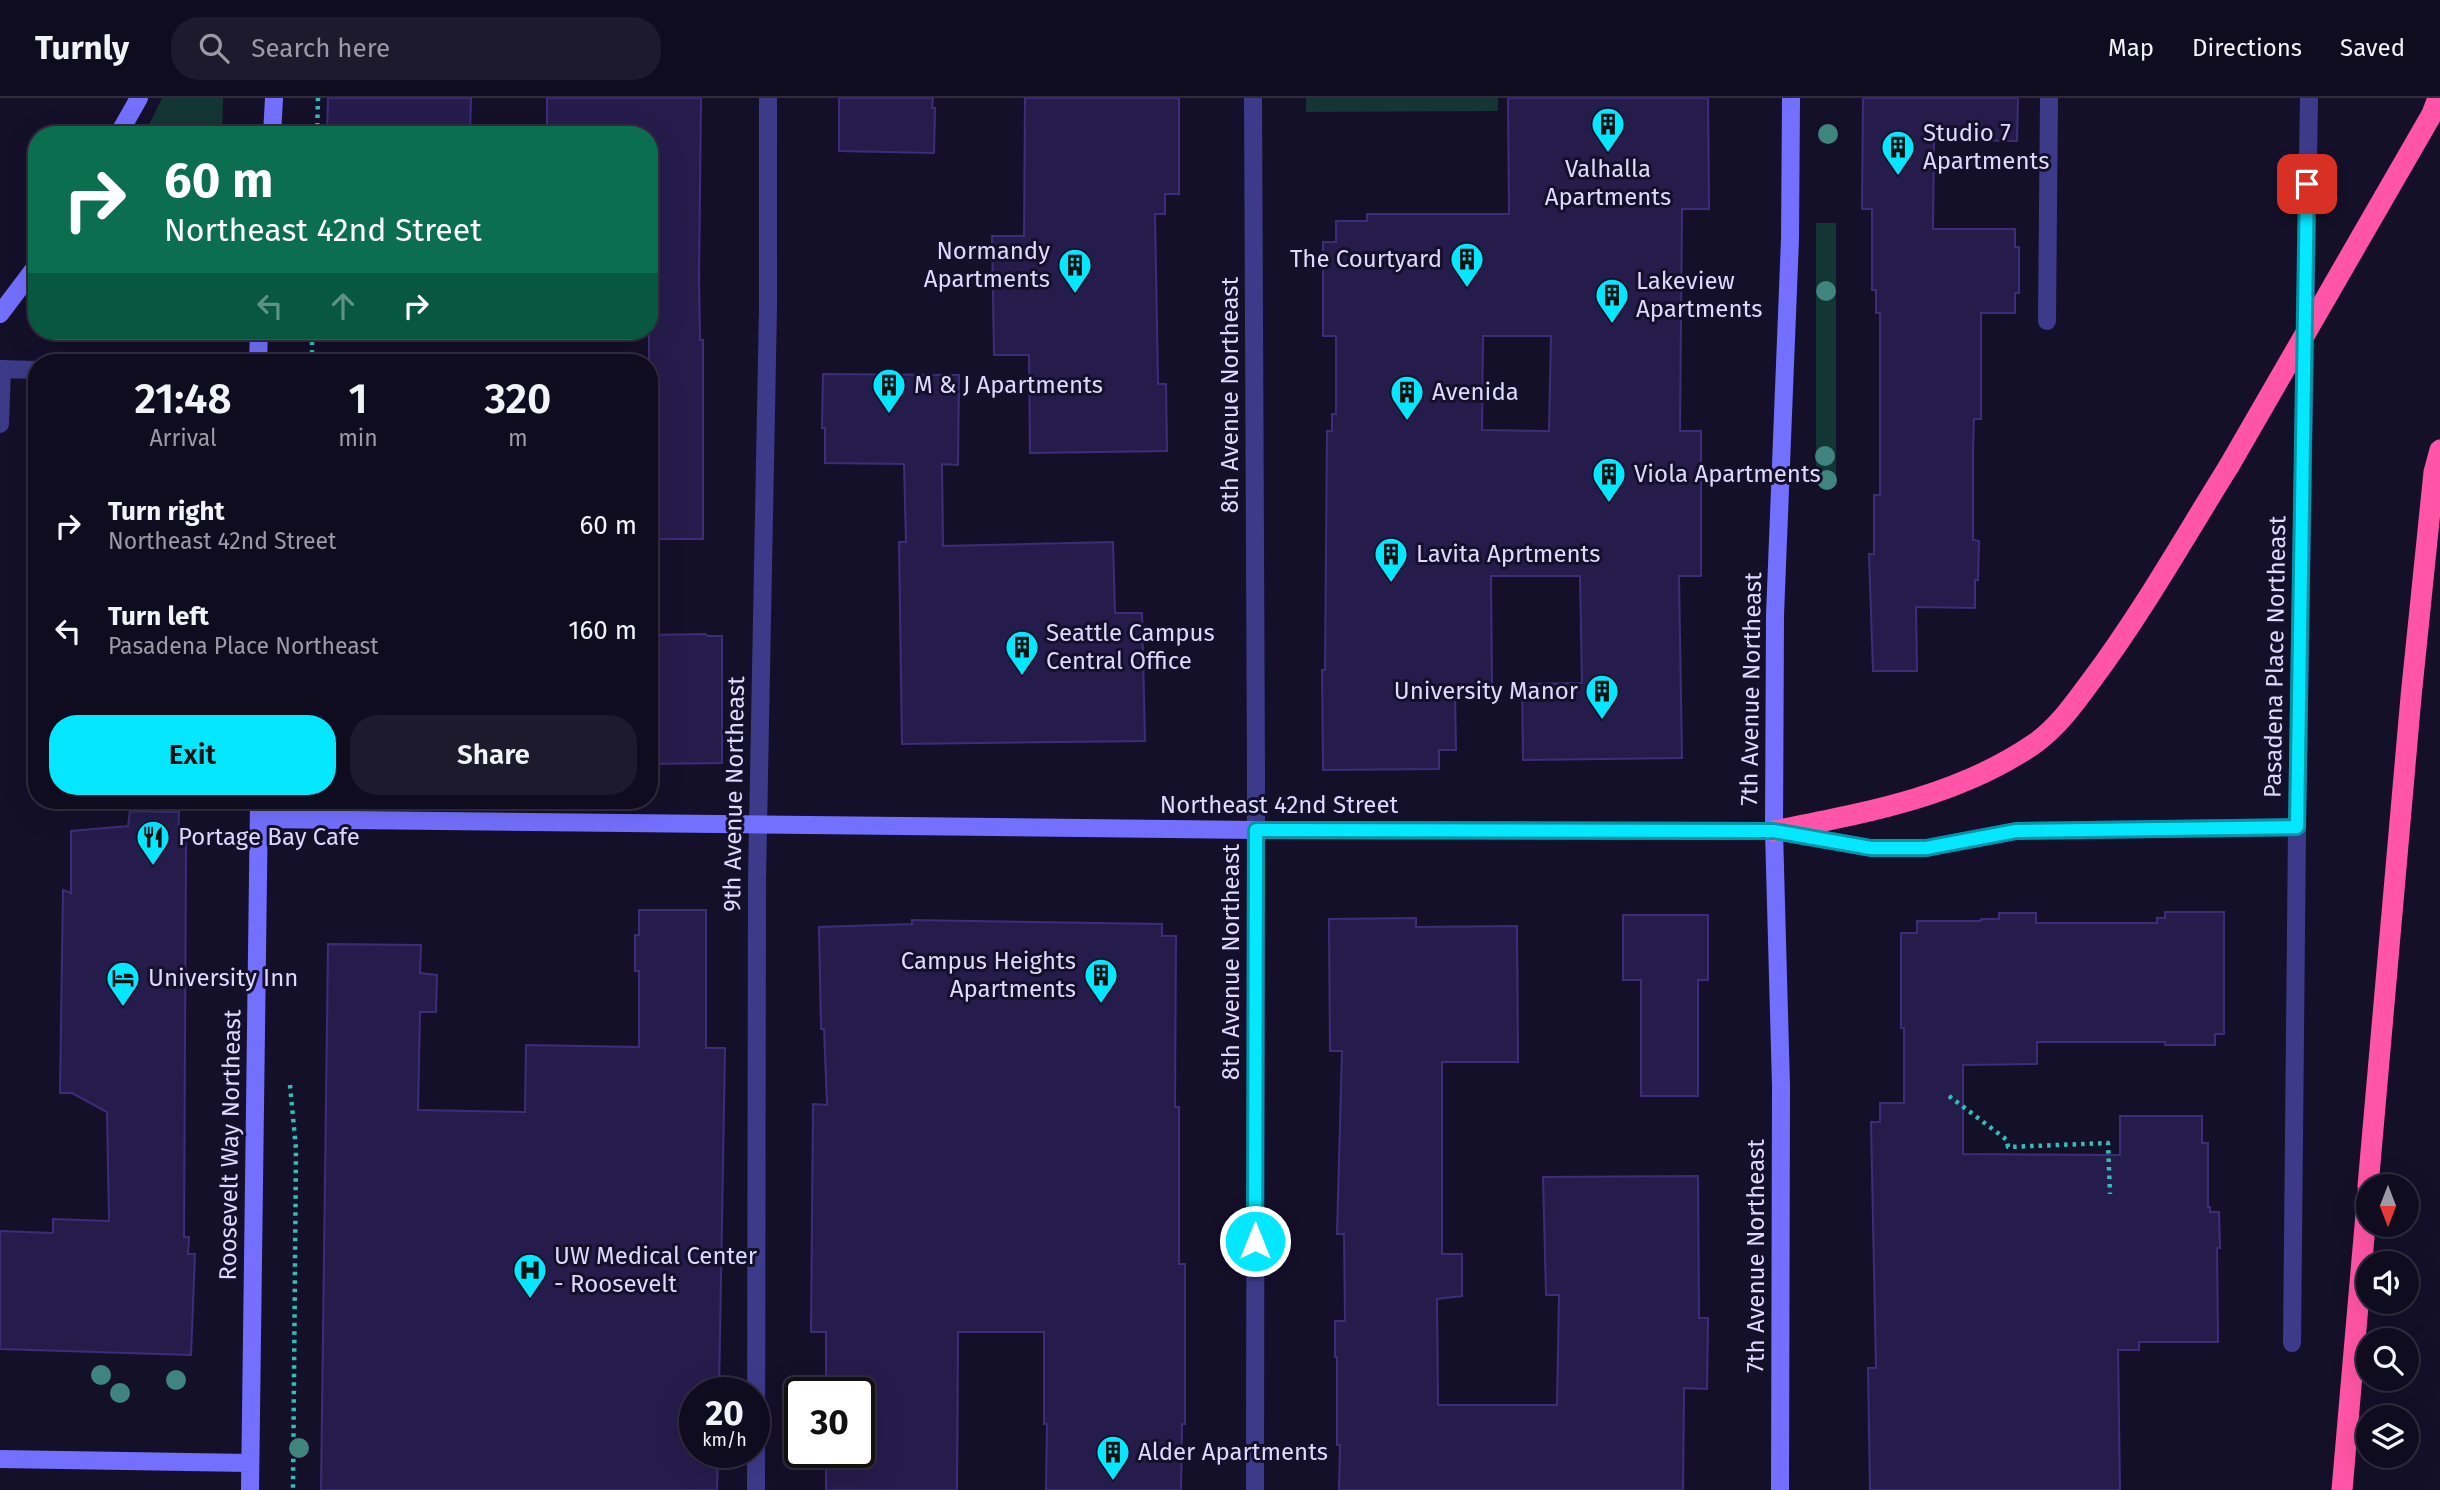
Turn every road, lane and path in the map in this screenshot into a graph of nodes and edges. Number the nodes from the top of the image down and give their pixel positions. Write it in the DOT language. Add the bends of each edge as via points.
graph roads {
  1 [pos="139,98"];
  2 [pos="274,98"];
  3 [pos="318,98"];
  4 [pos="768,98"];
  5 [pos="1253,98"];
  6 [pos="1791,98"];
  7 [pos="2049,98"];
  8 [pos="2309,98"];
  9 [pos="2438,98"];
  10 [pos="123,126"];
  11 [pos="272,126"];
  12 [pos="317,126"];
  13 [pos="28,277"];
  14 [pos="0,314"];
  15 [pos="2047,321"];
  16 [pos="1,369"];
  17 [pos="28,370"];
  18 [pos="0,424"];
  19 [pos="2440,450"];
  20 [pos="259,809"];
  21 [pos="259,819"];
  22 [pos="758,823"];
  23 [pos="2297,827"];
  24 [pos="1256,830"];
  25 [pos="1774,831"];
  26 [pos="290,1081"];
  27 [pos="1949,1096"];
  28 [pos="2369,1174"];
  29 [pos="2110,1194"];
  30 [pos="2364,1237"];
  31 [pos="2292,1343"];
  32 [pos="0,1459"];
  33 [pos="250,1463"];
  34 [pos="250,1490"];
  35 [pos="293,1490"];
  36 [pos="756,1490"];
  37 [pos="1255,1490"];
  38 [pos="1780,1490"];
  39 [pos="2342,1490"];
  1 -- 10 [label="street"];
  2 -- 11 [label="street"];
  3 -- 12 [label="path"];
  4 -- 22 [label="street, 9th Avenue Northeast"];
  5 -- 24 [label="street, 8th Avenue Northeast"];
  6 -- 25 [label="street, 7th Avenue Northeast" via="1775,615"];
  7 -- 15 [label="street"];
  8 -- 23 [label="street, Pasadena Place Northeast"];
  9 -- 25 [label="highway, bridge" via="2229,466 2118,645 2068,712 2036,743 1939,793"];
  13 -- 14 [label="street"];
  16 -- 17 [label="street"];
  16 -- 18 [label="street"];
  19 -- 28 [label="highway" via="2411,697"];
  20 -- 21 [label="street, Roosevelt Way Northeast"];
  21 -- 22 [label="street, Northeast 42nd Street"];
  21 -- 33 [label="street, Roosevelt Way Northeast"];
  22 -- 24 [label="street, Northeast 42nd Street"];
  22 -- 36 [label="street, 9th Avenue Northeast"];
  23 -- 25 [label="street, Northeast 42nd Street" via="2016,831 1926,848 1871,848"];
  23 -- 31 [label="street, Pasadena Place Northeast"];
  24 -- 25 [label="street, Northeast 42nd Street"];
  24 -- 37 [label="street, 8th Avenue Northeast"];
  25 -- 38 [label="street, 7th Avenue Northeast" via="1781,1086"];
  26 -- 35 [label="path" via="296,1149"];
  27 -- 29 [label="path" via="2007,1140 2008,1147 2108,1143"];
  30 -- 39 [label="highway"];
  32 -- 33 [label="street"];
  33 -- 34 [label="street, Roosevelt Way Northeast"];
}
